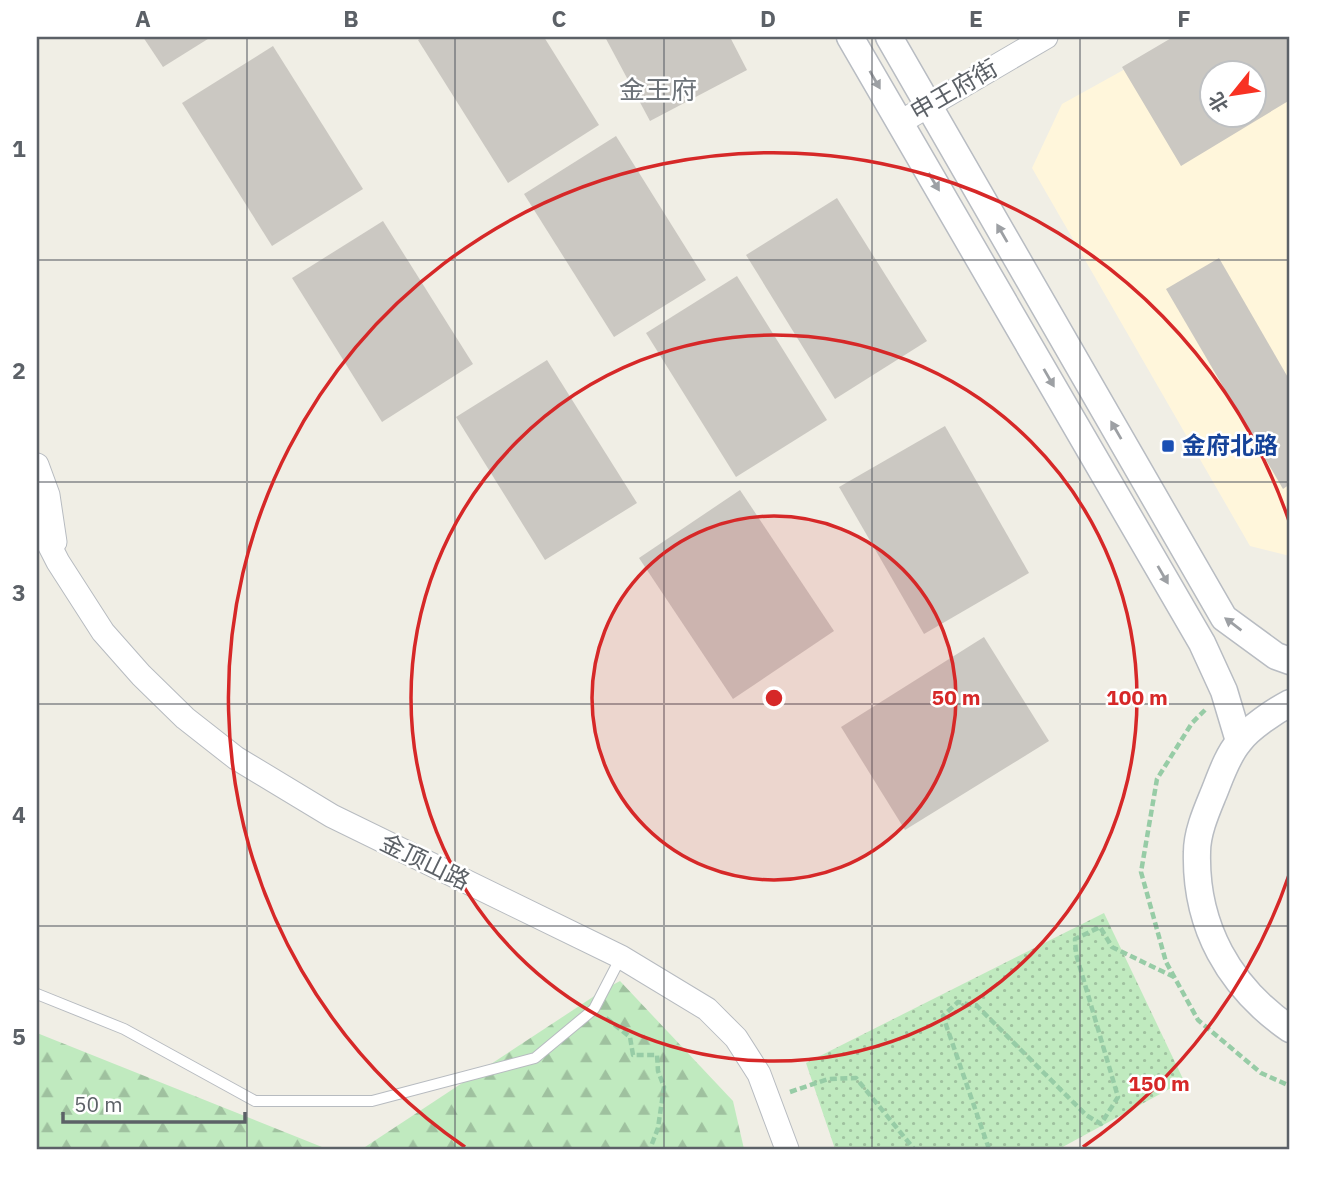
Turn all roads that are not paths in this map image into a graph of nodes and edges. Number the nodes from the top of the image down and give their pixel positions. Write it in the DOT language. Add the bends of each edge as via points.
graph roads {
  1 [pos="850,37"];
  2 [pos="889,37"];
  3 [pos="1046,37"];
  4 [pos="928,106"];
  5 [pos="899,123"];
  6 [pos="37,465"];
  7 [pos="37,522"];
  8 [pos="58,562"];
  9 [pos="1290,661"];
  10 [pos="1290,703"];
  11 [pos="1239,741"];
  12 [pos="621,957"];
  13 [pos="37,994"];
  14 [pos="1290,1028"];
  15 [pos="787,1149"];
  1 -- 5 [label="main road, one-way"];
  2 -- 4 [label="main road"];
  3 -- 4 [label="street, 申王府街"];
  4 -- 5 [label="street, 申王府街"];
  9 -- 4 [label="main road, one-way" via="1224,618"];
  5 -- 11 [label="main road, one-way" via="1202,643 1224,691"];
  6 -- 8 [label="street, 金顶山路" via="48,495"];
  7 -- 8 [label="street, 金顶山路"];
  8 -- 12 [label="street, 金顶山路" via="103,632 141,675 236,758 332,816"];
  10 -- 11 [label="main road"];
  11 -- 14 [label="main road" via="1205,815 1197,849 1200,893 1208,929 1230,972 1265,1011"];
  12 -- 13 [label="lane" via="594,1009 535,1058 372,1101 256,1101 124,1029"];
  12 -- 15 [label="street, 金顶山路" via="707,1009 736,1038 760,1074"];
}
